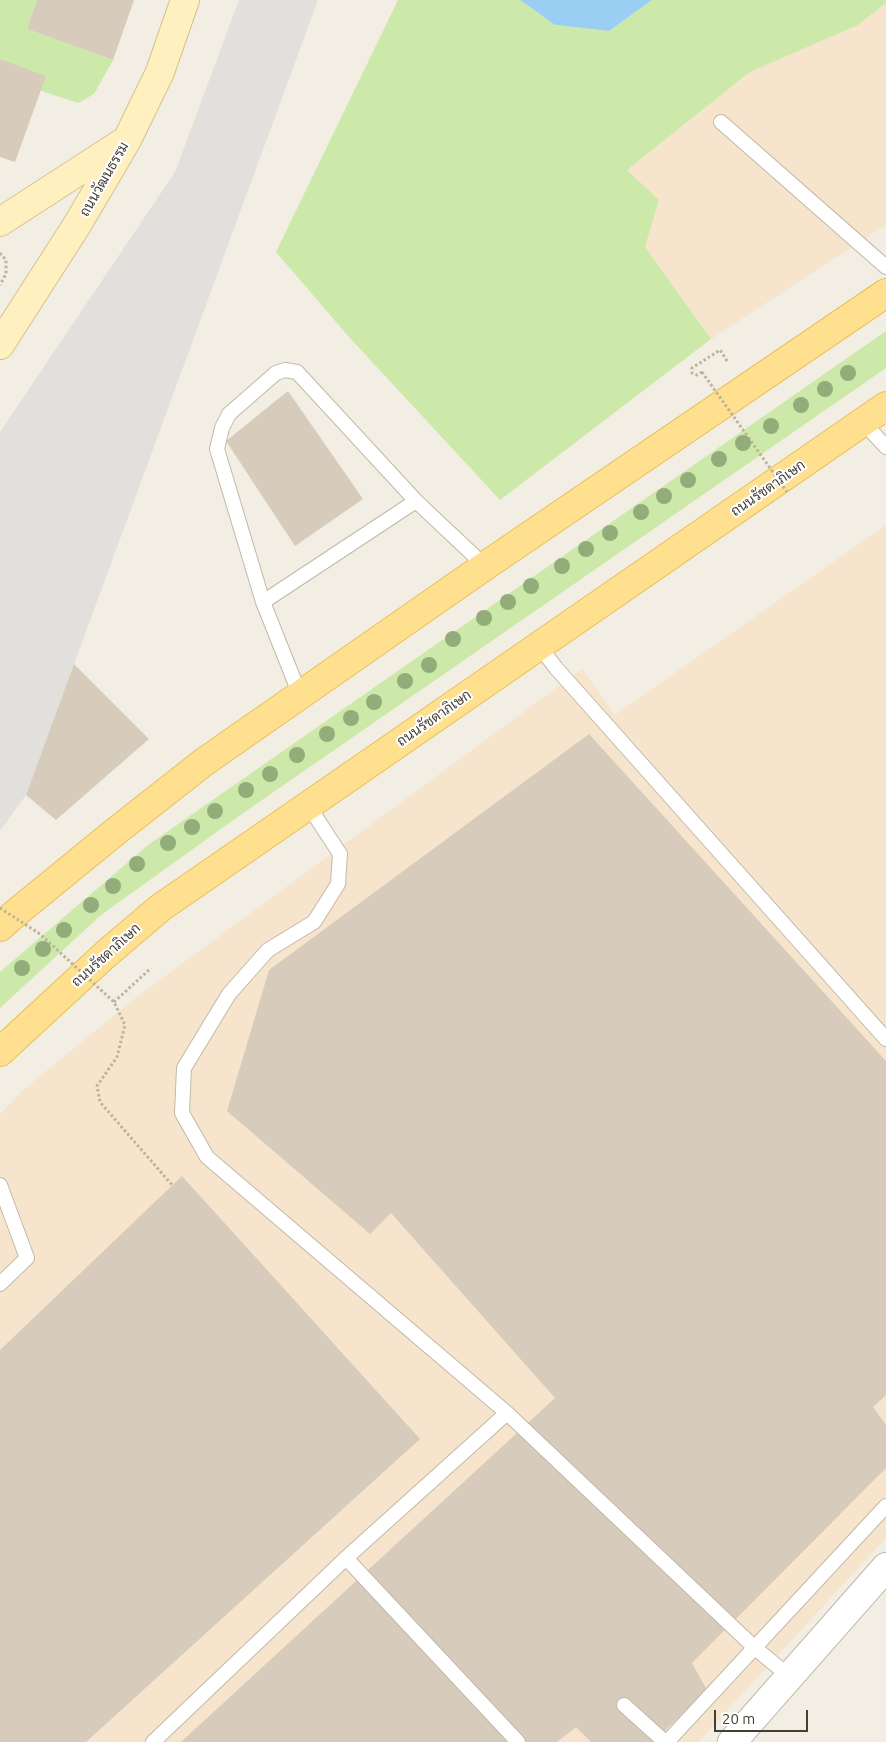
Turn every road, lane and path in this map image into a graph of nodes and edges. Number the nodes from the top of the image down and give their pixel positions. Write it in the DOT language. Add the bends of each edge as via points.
graph roads {
  1 [pos="185,0"];
  2 [pos="721,122"];
  3 [pos="127,140"];
  4 [pos="0,222"];
  5 [pos="0,253"];
  6 [pos="886,267"];
  7 [pos="0,285"];
  8 [pos="886,292"];
  9 [pos="0,345"];
  10 [pos="727,361"];
  11 [pos="886,406"];
  12 [pos="863,422"];
  13 [pos="886,447"];
  14 [pos="787,492"];
  15 [pos="416,501"];
  16 [pos="485,566"];
  17 [pos="263,602"];
  18 [pos="539,646"];
  19 [pos="300,695"];
  20 [pos="308,805"];
  21 [pos="4,915"];
  22 [pos="151,968"];
  23 [pos="114,1002"];
  24 [pos="886,1039"];
  25 [pos="0,1052"];
  26 [pos="0,1185"];
  27 [pos="172,1185"];
  28 [pos="0,1284"];
  29 [pos="507,1413"];
  30 [pos="886,1506"];
  31 [pos="346,1558"];
  32 [pos="886,1567"];
  33 [pos="755,1648"];
  34 [pos="789,1676"];
  35 [pos="624,1705"];
  36 [pos="153,1742"];
  37 [pos="518,1742"];
  38 [pos="666,1742"];
  39 [pos="732,1742"];
  1 -- 3 [label="street, ถนนวัฒนธรรม" via="160,72"];
  2 -- 6 [label="lane"];
  3 -- 4 [label="street"];
  3 -- 9 [label="street, ถนนวัฒนธรรม"];
  5 -- 7 [label="path" via="6,260 6,274"];
  8 -- 16 [label="main road"];
  10 -- 14 [label="path, bridge" via="720,350 692,368 692,373 697,376 702,372"];
  11 -- 12 [label="main road, ถนนรัชดาภิเษก"];
  12 -- 13 [label="lane"];
  12 -- 18 [label="main road, ถนนรัชดาภิเษก"];
  15 -- 16 [label="lane"];
  15 -- 17 [label="lane"];
  15 -- 17 [label="lane" via="297,372 285,370 276,373 229,414 217,449"];
  16 -- 19 [label="main road"];
  17 -- 19 [label="lane"];
  18 -- 20 [label="main road, ถนนรัชดาภิเษก"];
  18 -- 24 [label="lane"];
  19 -- 21 [label="main road" via="197,768"];
  20 -- 25 [label="main road, ถนนรัชดาภิเษก" via="160,908"];
  20 -- 29 [label="lane" via="340,854 338,884 314,922 268,950 228,994 184,1068 182,1113 207,1157"];
  21 -- 23 [label="path, bridge" via="40,934"];
  22 -- 23 [label="path"];
  23 -- 27 [label="path, bridge" via="125,1025 118,1057 98,1086 100,1102"];
  26 -- 28 [label="lane" via="27,1258"];
  29 -- 31 [label="lane"];
  29 -- 33 [label="lane"];
  30 -- 33 [label="lane"];
  31 -- 36 [label="lane"];
  31 -- 37 [label="lane"];
  32 -- 34 [label="street"];
  33 -- 34 [label="lane"];
  33 -- 38 [label="lane"];
  34 -- 39 [label="street"];
  35 -- 38 [label="lane"];
}
